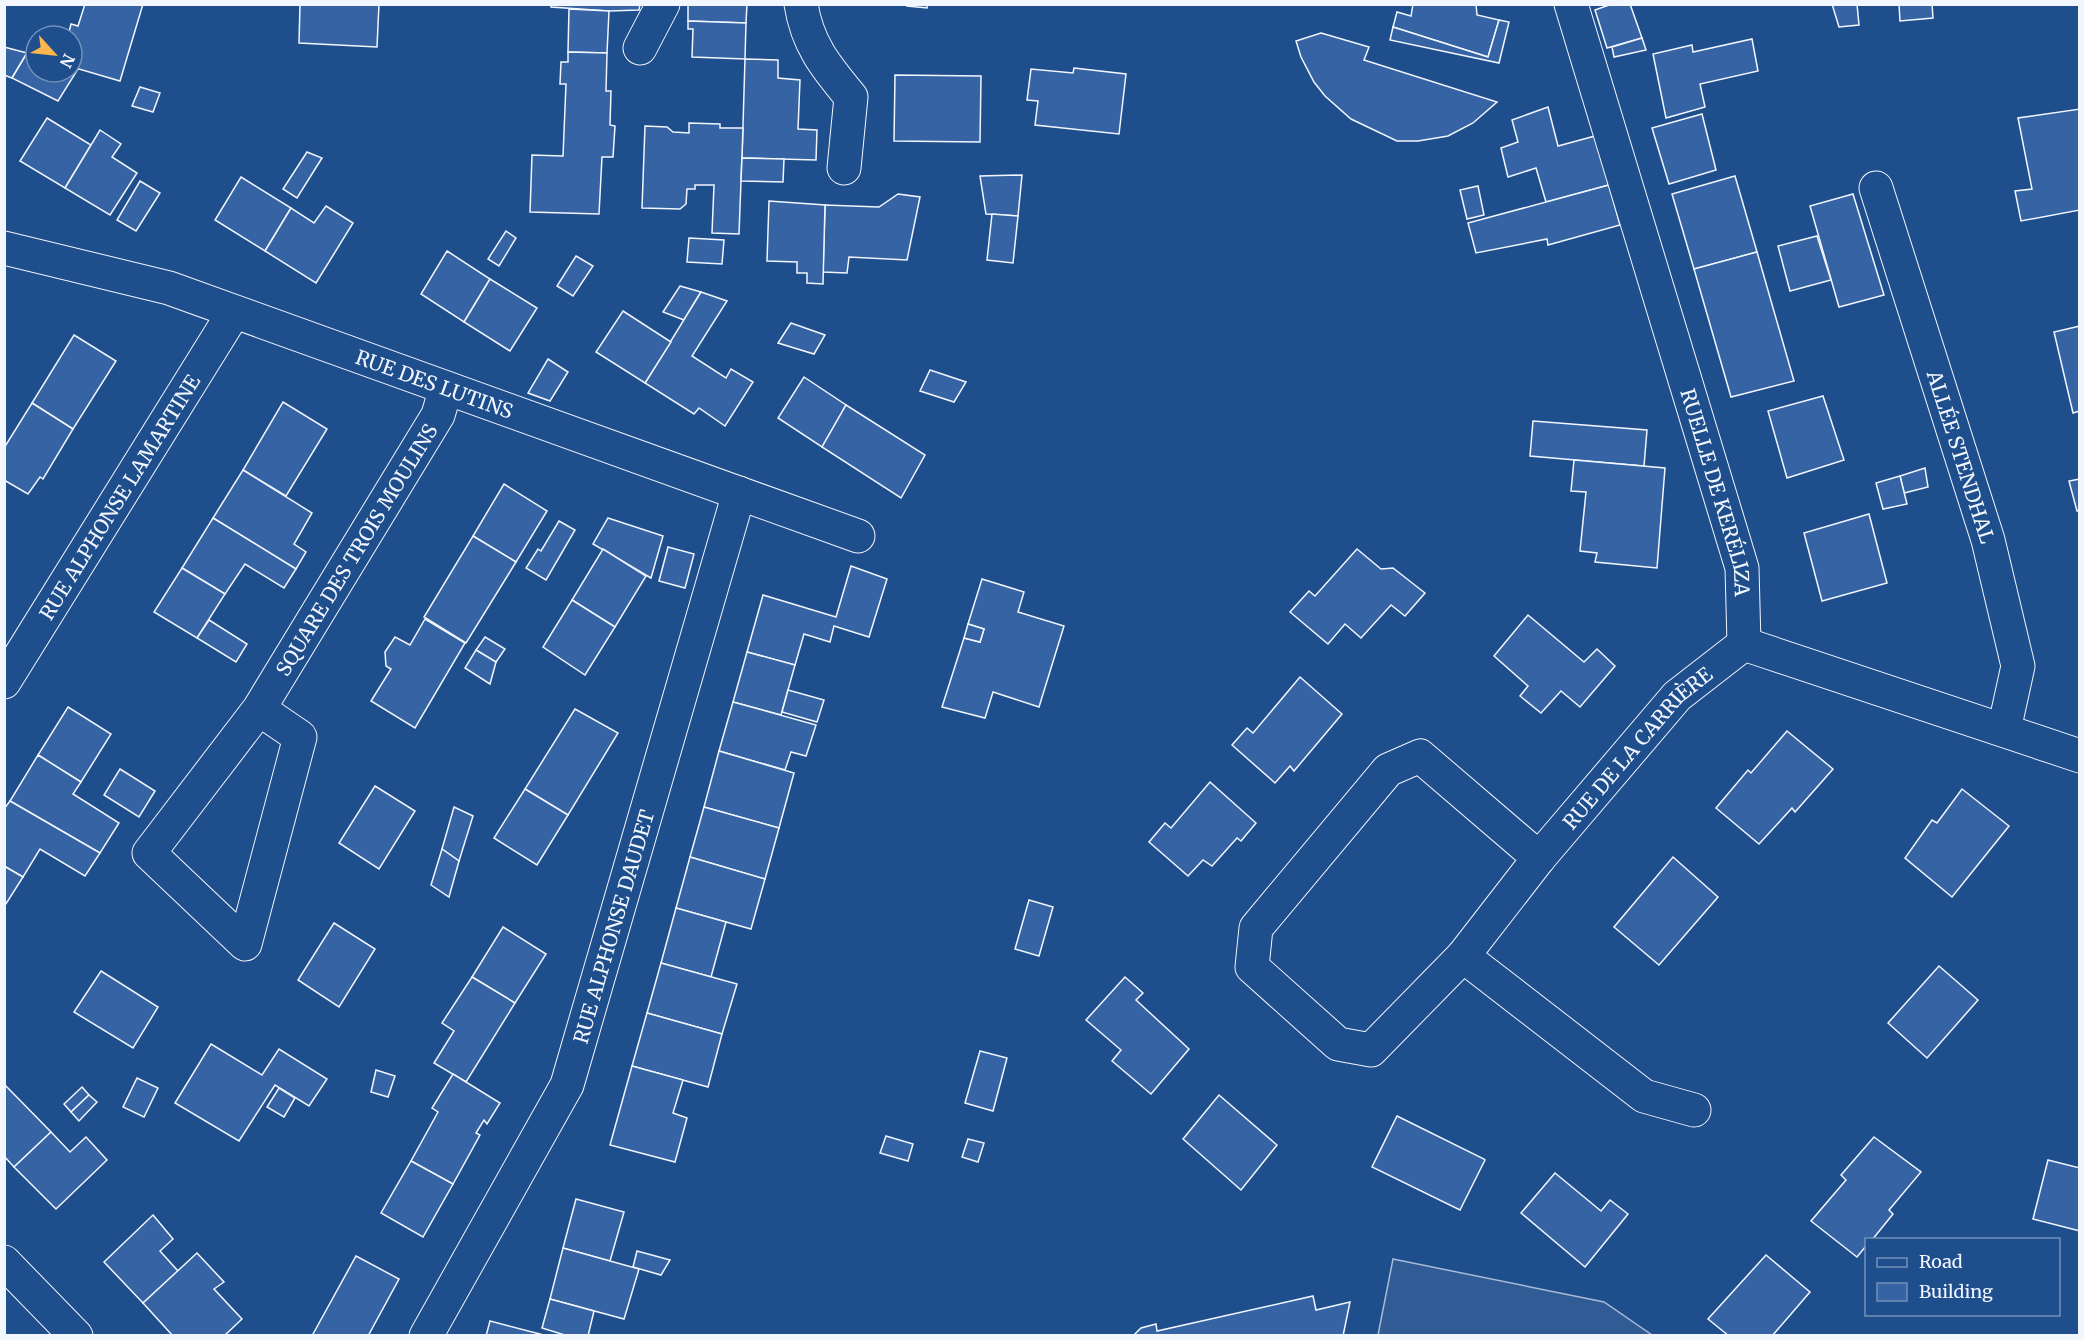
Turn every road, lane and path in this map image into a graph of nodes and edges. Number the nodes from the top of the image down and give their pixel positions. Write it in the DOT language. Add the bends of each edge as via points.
graph roads {
  1 [pos="663,4"];
  2 [pos="801,4"];
  3 [pos="1571,4"];
  4 [pos="640,48"];
  5 [pos="844,168"];
  6 [pos="1876,188"];
  7 [pos="4,248"];
  8 [pos="234,312"];
  9 [pos="446,388"];
  10 [pos="739,493"];
  11 [pos="858,536"];
  12 [pos="1744,644"];
  13 [pos="4,682"];
  14 [pos="259,709"];
  15 [pos="2004,730"];
  16 [pos="2079,756"];
  17 [pos="1539,858"];
  18 [pos="1463,956"];
  19 [pos="1694,1110"];
  20 [pos="4,1262"];
  21 [pos="76,1335"];
  22 [pos="426,1335"];
  1 -- 4 [label="street"];
  2 -- 5 [label="street" via="809,37 825,66 851,97"];
  3 -- 12 [label="street, RUELLE DE KERÉLIZA" via="1742,568"];
  6 -- 15 [label="street, ALLÉE STENDHAL" via="1988,540 2010,632 2018,666"];
  7 -- 8 [label="street, RUE DES LUTINS" via="169,288"];
  8 -- 9 [label="street, RUE DES LUTINS"];
  8 -- 13 [label="street, RUE ALPHONSE LAMARTINE"];
  9 -- 10 [label="street, RUE DES LUTINS"];
  9 -- 14 [label="street, SQUARE DES TROIS MOULINS" via="438,415"];
  10 -- 11 [label="street, RUE DES LUTINS"];
  10 -- 22 [label="street, RUE ALPHONSE DAUDET" via="567,1085"];
  12 -- 15 [label="street"];
  12 -- 17 [label="street, RUE DE LA CARRIÈRE" via="1677,696"];
  14 -- 14 [label="street, SQUARE DES TROIS MOULINS" via="149,853 245,944 300,737"];
  15 -- 16 [label="street"];
  17 -- 18 [label="street, RUE DE LA CARRIÈRE"];
  17 -- 18 [label="street, RUE DE LA CARRIÈRE" via="1420,756 1388,770 1256,928 1252,967 1338,1044 1371,1050"];
  18 -- 19 [label="street" via="1644,1096"];
  20 -- 21 [label="street"];
}
